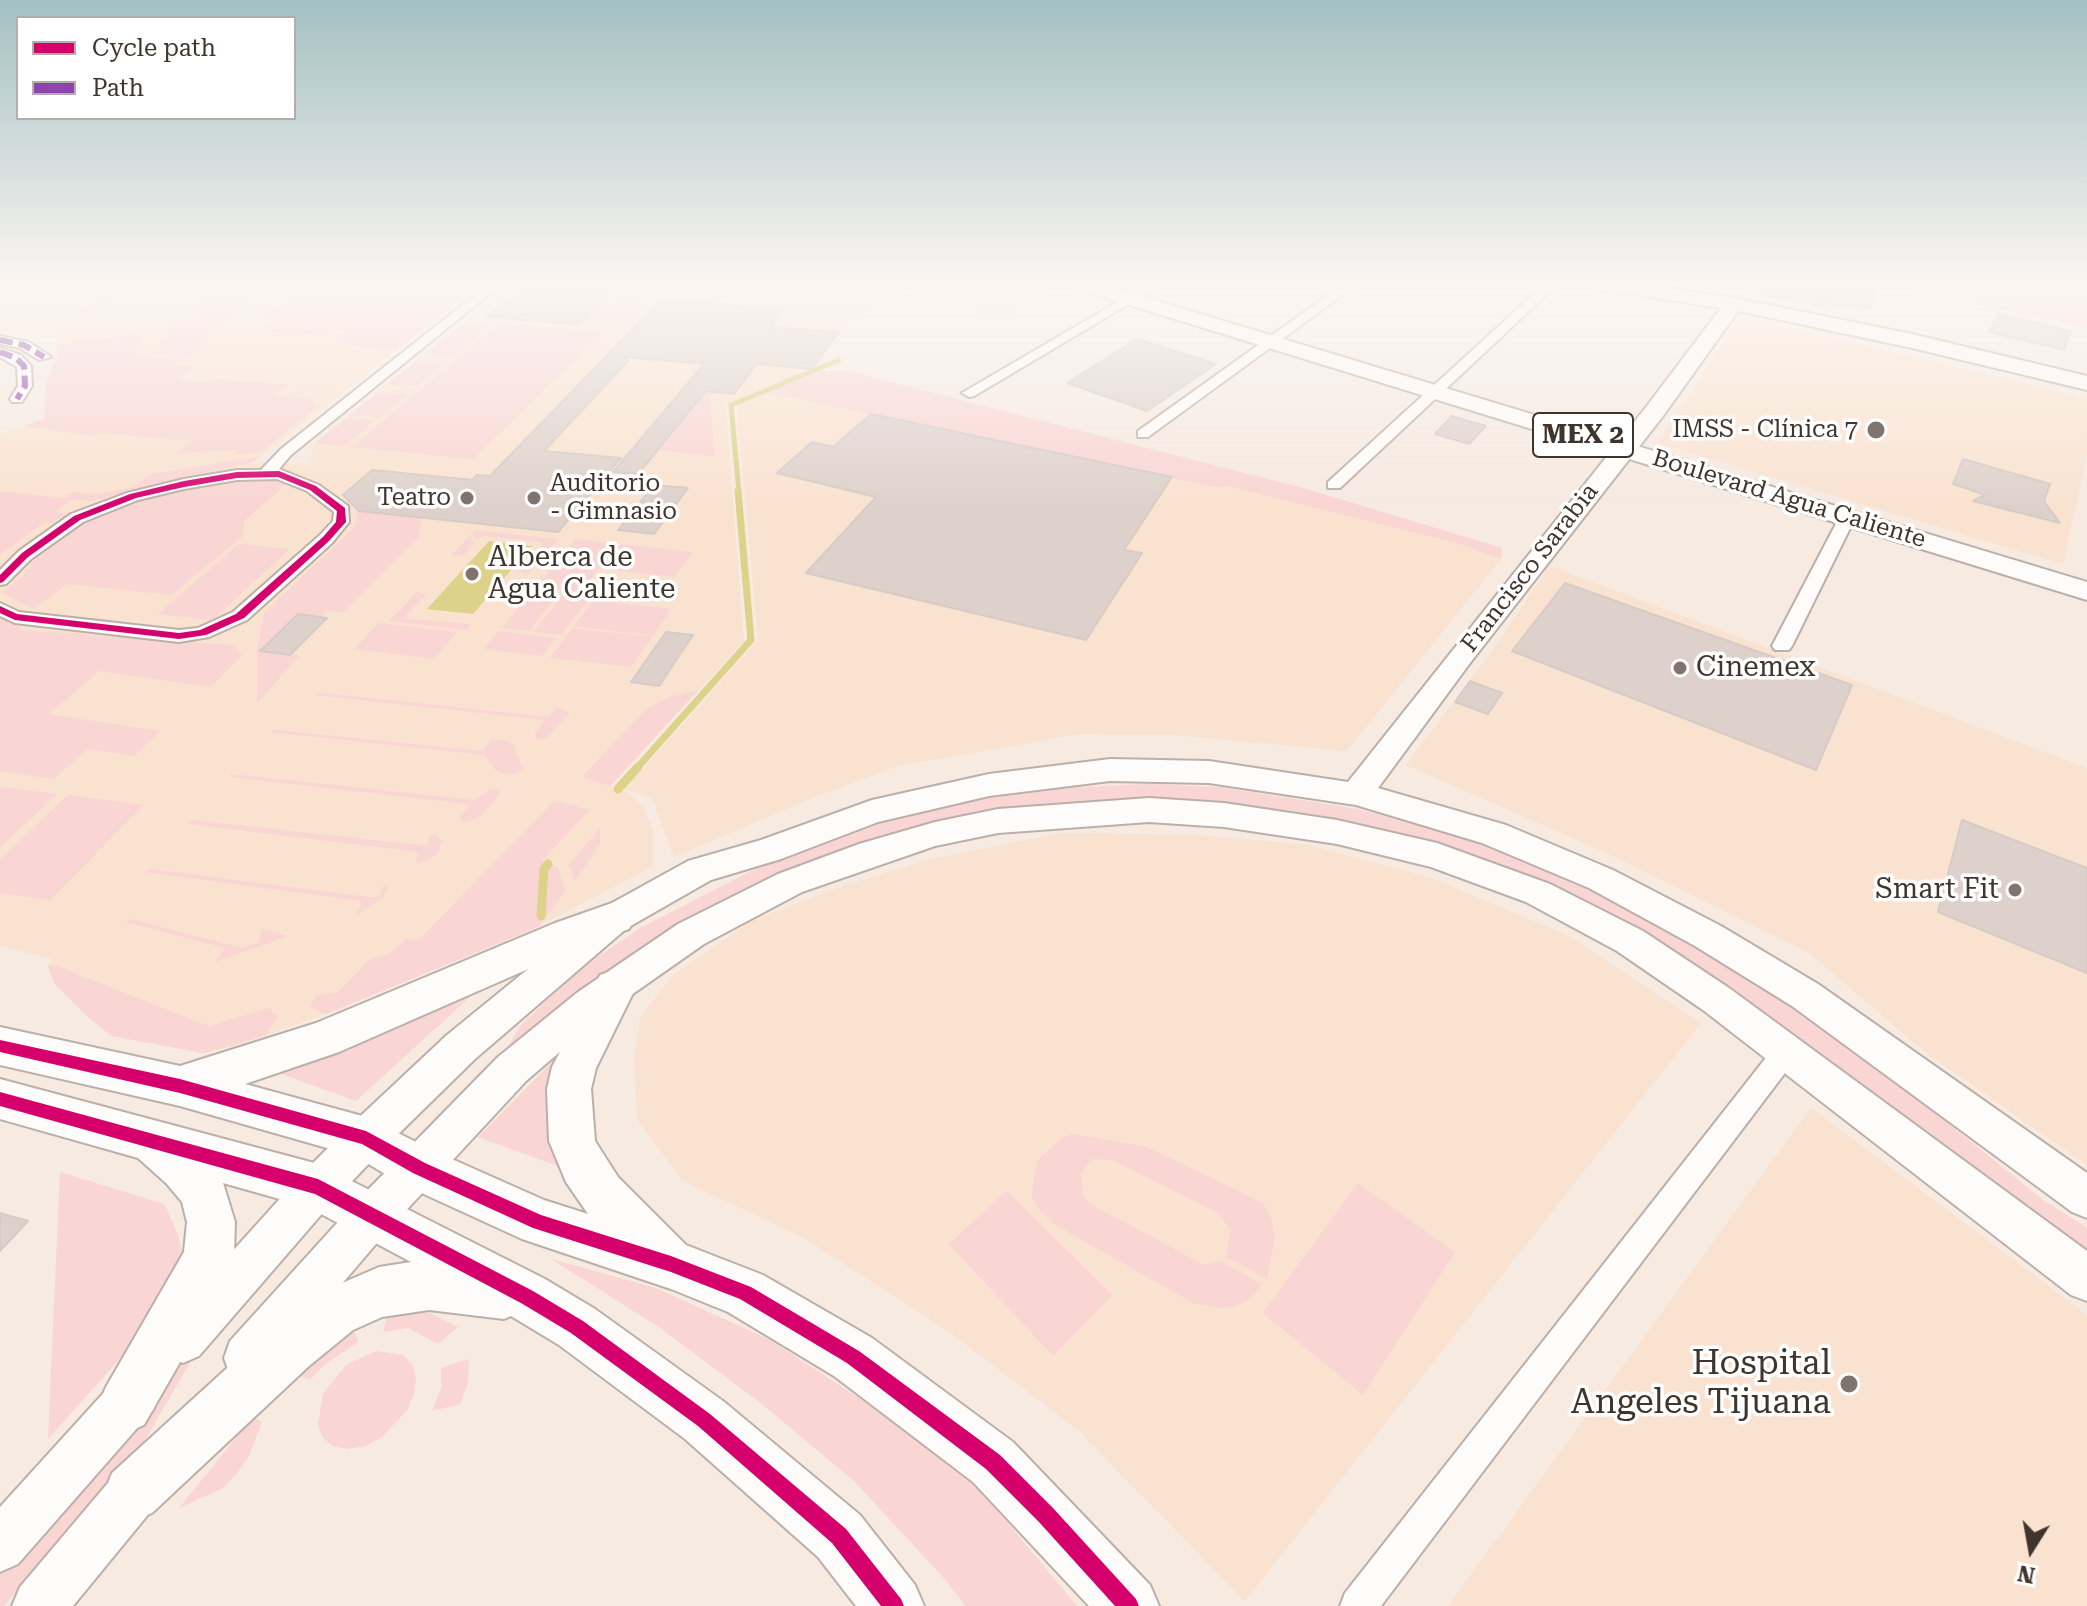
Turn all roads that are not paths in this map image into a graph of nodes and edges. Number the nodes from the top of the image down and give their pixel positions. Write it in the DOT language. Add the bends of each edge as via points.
graph roads {
  1 [pos="16,358"];
  2 [pos="403,358"];
  3 [pos="1029,358"];
  4 [pos="1250,358"];
  5 [pos="1325,358"];
  6 [pos="1473,358"];
  7 [pos="1693,358"];
  8 [pos="1983,358"];
  9 [pos="2087,383"];
  10 [pos="1437,392"];
  11 [pos="969,393"];
  12 [pos="17,399"];
  13 [pos="1143,434"];
  14 [pos="1625,448"];
  15 [pos="267,473"];
  16 [pos="1334,485"];
  17 [pos="1848,516"];
  18 [pos="0,580"];
  19 [pos="2087,591"];
  20 [pos="0,609"];
  21 [pos="1782,646"];
  22 [pos="1356,794"];
  23 [pos="615,918"];
  24 [pos="615,987"];
  25 [pos="0,1046"];
  26 [pos="1785,1053"];
  27 [pos="180,1086"];
  28 [pos="0,1099"];
  29 [pos="141,1137"];
  30 [pos="366,1138"];
  31 [pos="419,1168"];
  32 [pos="318,1187"];
  33 [pos="2087,1198"];
  34 [pos="372,1216"];
  35 [pos="671,1264"];
  36 [pos="2087,1279"];
  37 [pos="527,1297"];
  38 [pos="125,1406"];
  39 [pos="132,1493"];
  40 [pos="0,1546"];
  41 [pos="39,1606"];
  42 [pos="894,1606"];
  43 [pos="1129,1606"];
  44 [pos="1358,1606"];
  1 -- 12 [label="street" via="24,366 25,386"];
  2 -- 15 [label="street"];
  3 -- 11 [label="street"];
  4 -- 13 [label="street"];
  5 -- 10 [label="main road, Boulevard Agua Caliente / MEX 2"];
  6 -- 10 [label="street"];
  7 -- 14 [label="main road, Francisco Sarabia"];
  8 -- 9 [label="main road"];
  10 -- 14 [label="main road, Boulevard Agua Caliente / MEX 2"];
  10 -- 16 [label="street"];
  14 -- 17 [label="main road, Boulevard Agua Caliente / MEX 2"];
  14 -- 22 [label="main road, Francisco Sarabia"];
  15 -- 18 [label="street" via="184,484 104,506 48,536"];
  15 -- 20 [label="street" via="313,488 342,510 341,522 240,616 179,636 15,617"];
  17 -- 19 [label="main road, Boulevard Agua Caliente / MEX 2"];
  17 -- 21 [label="street"];
  22 -- 23 [label="main road" via="1209,772 1110,770 1031,777 918,800 700,870"];
  22 -- 33 [label="main road" via="1494,834 1601,879 1708,936 1805,995"];
  23 -- 27 [label="main road" via="324,1039"];
  23 -- 30 [label="main road" via="461,1047"];
  24 -- 26 [label="main road" via="691,934 790,883 871,853 998,821 1149,810 1337,832 1437,856 1538,893 1630,941"];
  24 -- 31 [label="main road" via="512,1069"];
  24 -- 35 [label="main road" via="574,1067 569,1089 572,1141 601,1193"];
  25 -- 27 [label="main road"];
  26 -- 36 [label="main road"];
  26 -- 44 [label="street"];
  27 -- 30 [label="main road"];
  28 -- 29 [label="main road"];
  29 -- 32 [label="main road"];
  29 -- 38 [label="main road" via="183,1167 203,1191 210,1243 193,1290"];
  30 -- 31 [label="main road"];
  30 -- 32 [label="main road"];
  31 -- 34 [label="main road"];
  31 -- 35 [label="main road" via="539,1222"];
  32 -- 34 [label="main road"];
  32 -- 38 [label="main road"];
  34 -- 37 [label="main road"];
  34 -- 39 [label="main road"];
  35 -- 43 [label="main road" via="745,1293 853,1357 927,1411 993,1462"];
  37 -- 39 [label="main road" via="429,1285 379,1292 335,1312"];
  37 -- 42 [label="main road" via="704,1420 839,1536"];
  38 -- 40 [label="main road"];
  39 -- 41 [label="main road"];
}
